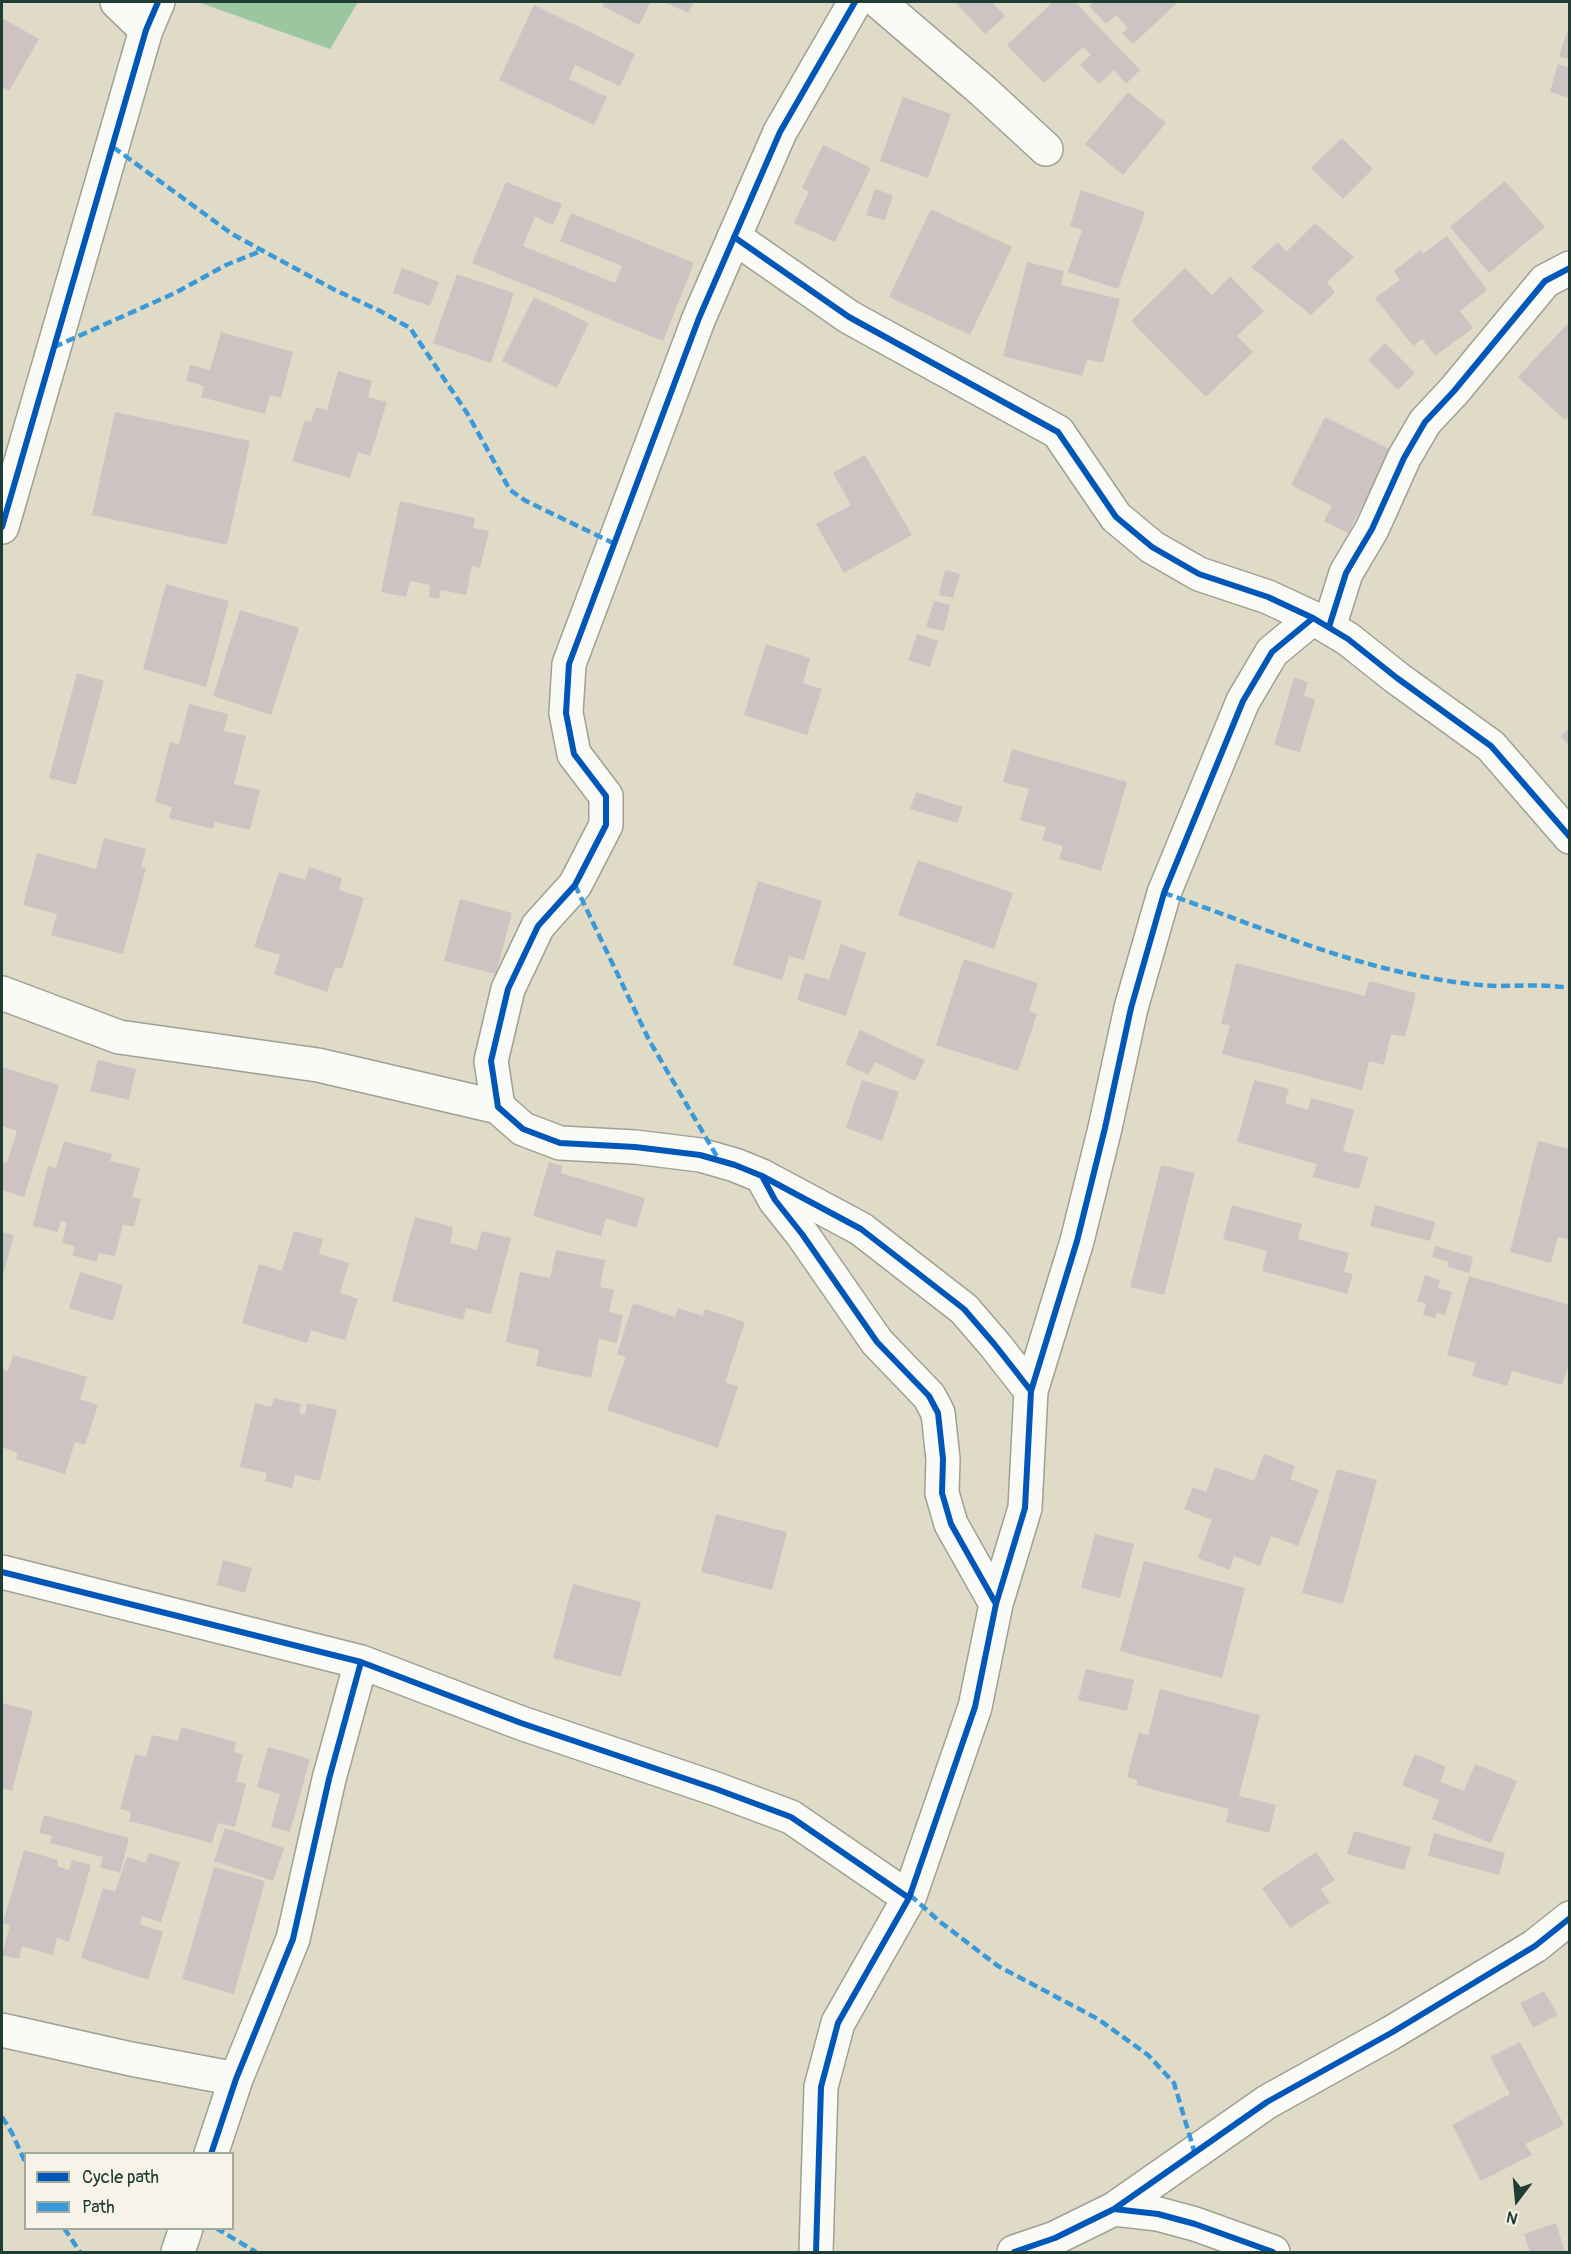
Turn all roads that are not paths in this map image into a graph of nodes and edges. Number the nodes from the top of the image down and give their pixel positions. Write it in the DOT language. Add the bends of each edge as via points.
graph roads {
  1 [pos="117,2"];
  2 [pos="855,2"];
  3 [pos="879,2"];
  4 [pos="152,16"];
  5 [pos="1046,149"];
  6 [pos="735,237"];
  7 [pos="1569,268"];
  8 [pos="2,527"];
  9 [pos="1321,622"];
  10 [pos="1569,837"];
  11 [pos="2,993"];
  12 [pos="498,1107"];
  13 [pos="762,1176"];
  14 [pos="1031,1391"];
  15 [pos="2,1572"];
  16 [pos="996,1604"];
  17 [pos="361,1662"];
  18 [pos="909,1898"];
  19 [pos="1569,1918"];
  20 [pos="2,2030"];
  21 [pos="236,2079"];
  22 [pos="212,2152"];
  23 [pos="1114,2209"];
  24 [pos="186,2230"];
  25 [pos="178,2253"];
  26 [pos="816,2253"];
  27 [pos="1014,2253"];
  28 [pos="1273,2253"];
  1 -- 4 [label="street"];
  2 -- 6 [label="street" via="780,132"];
  3 -- 5 [label="street"];
  4 -- 8 [label="street"];
  6 -- 9 [label="street" via="849,317 1058,432 1116,517 1152,548 1199,574 1268,597"];
  6 -- 12 [label="street" via="699,318 569,664 566,713 574,753 606,796 606,825 575,885 538,926 508,989 490,1061"];
  7 -- 9 [label="street" via="1545,281 1425,422"];
  9 -- 10 [label="street" via="1491,746"];
  9 -- 14 [label="street" via="1272,652 1243,701 1164,893 1131,1008 1077,1241"];
  11 -- 12 [label="street" via="119,1037 318,1065"];
  12 -- 13 [label="street" via="523,1129 560,1143 700,1155"];
  13 -- 14 [label="street" via="861,1229 964,1310"];
  13 -- 16 [label="street" via="877,1342 929,1396 938,1413 942,1493 951,1524"];
  14 -- 16 [label="street" via="1025,1508"];
  15 -- 17 [label="street"];
  16 -- 18 [label="street" via="975,1707"];
  17 -- 18 [label="street" via="521,1723 791,1817"];
  17 -- 21 [label="street" via="329,1779 293,1939"];
  18 -- 26 [label="street" via="838,2023 821,2087"];
  19 -- 23 [label="street" via="1535,1946 1267,2102"];
  20 -- 21 [label="street"];
  21 -- 22 [label="street"];
  23 -- 27 [label="street"];
  23 -- 28 [label="street" via="1158,2214 1195,2224"];
  24 -- 25 [label="street"];
}
